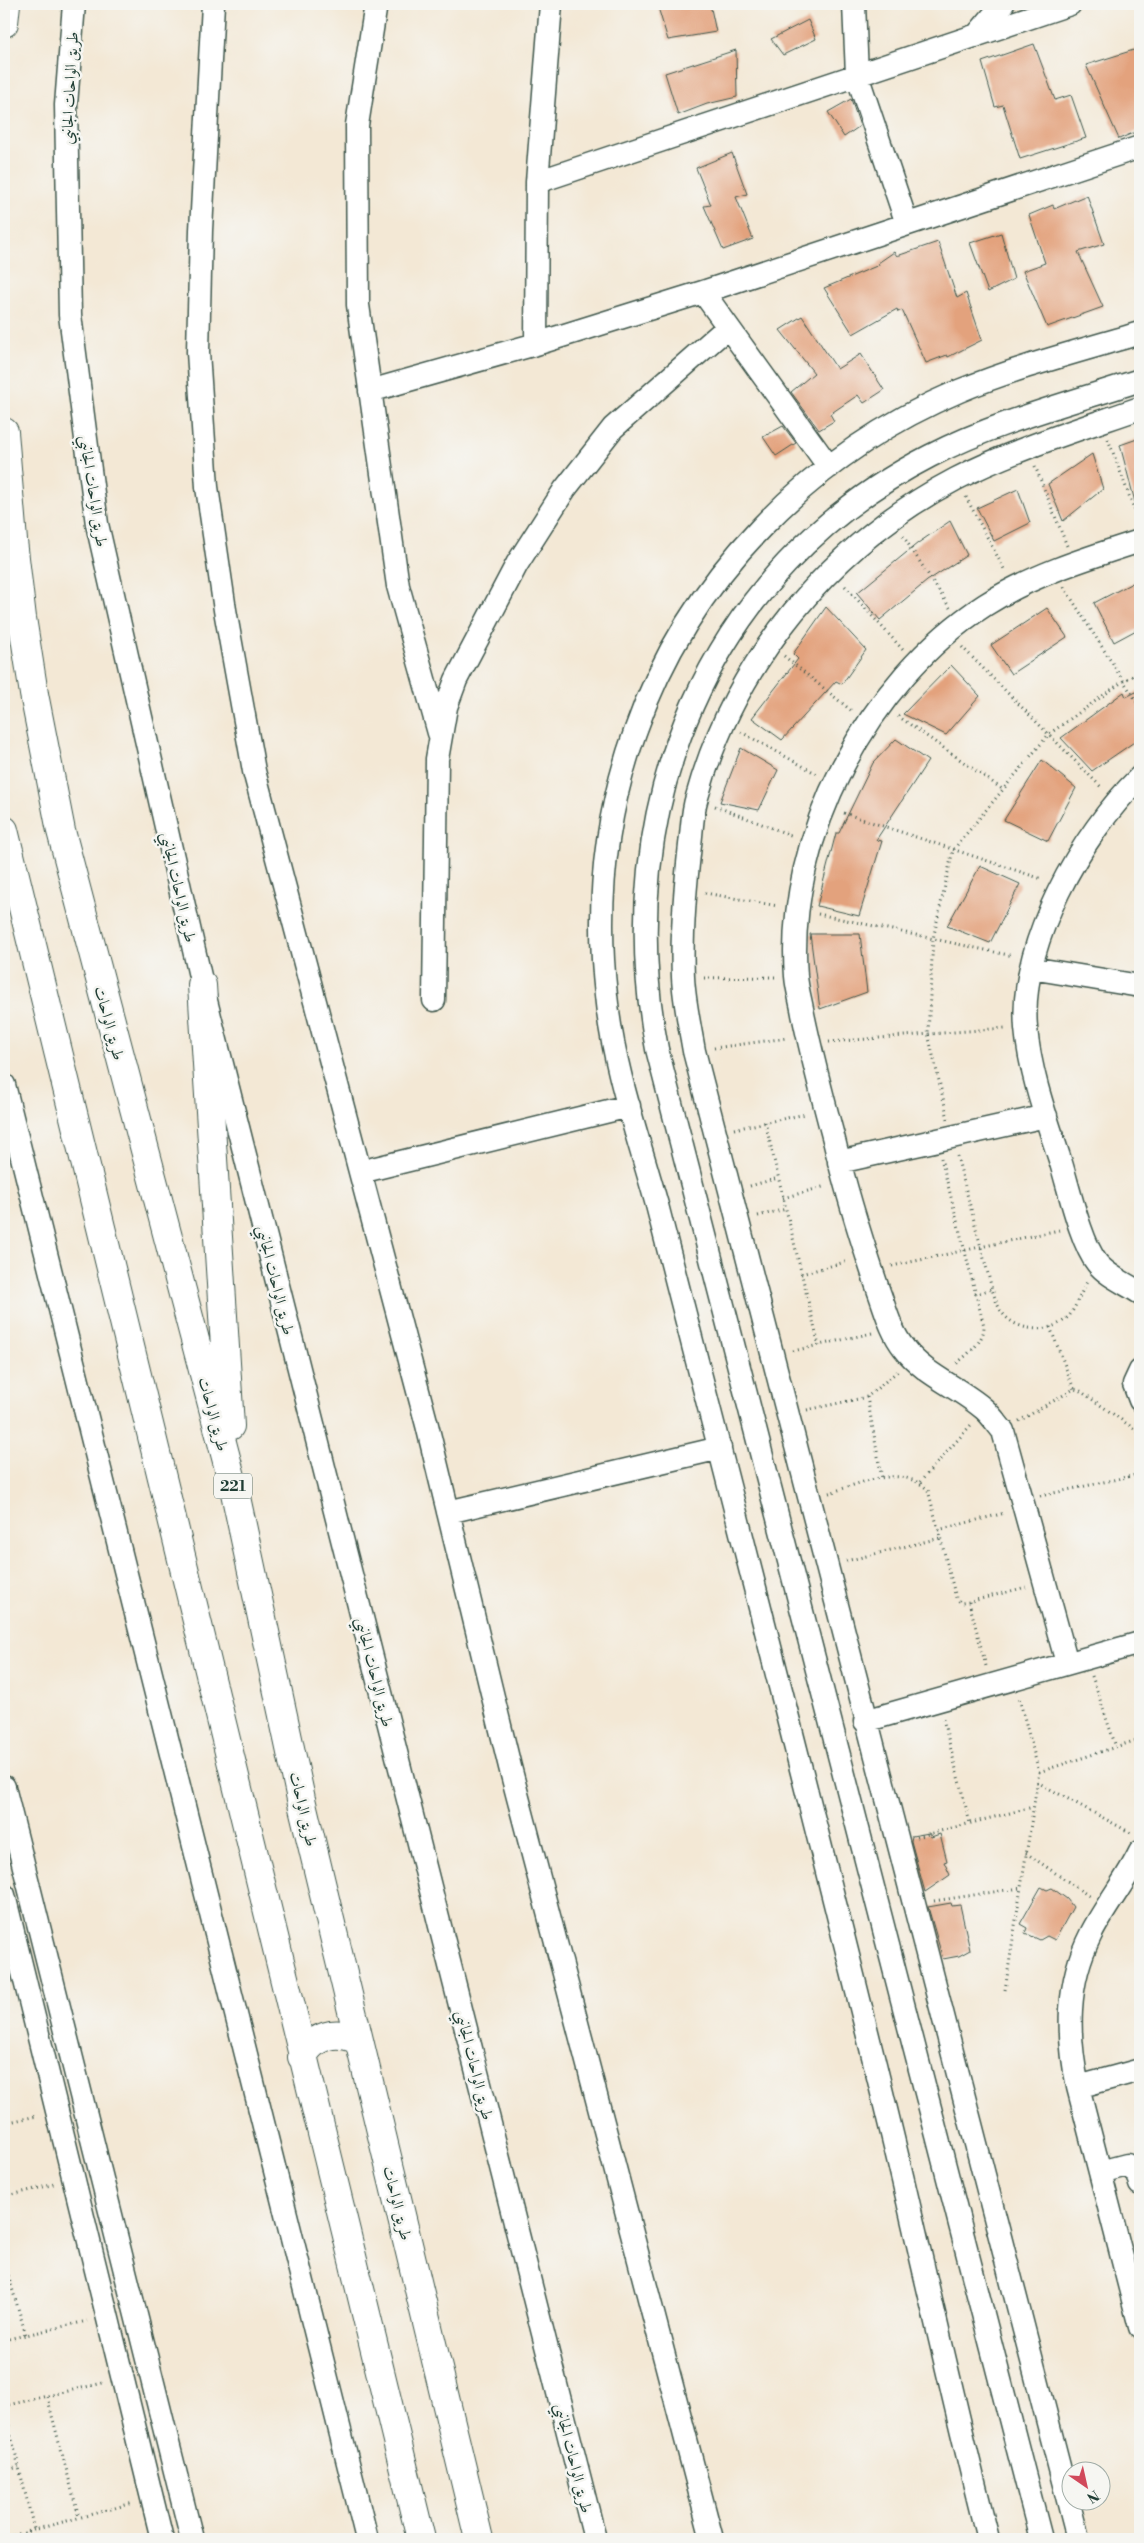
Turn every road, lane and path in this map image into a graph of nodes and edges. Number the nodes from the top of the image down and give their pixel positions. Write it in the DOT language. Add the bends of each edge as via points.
graph roads {
  1 [pos="6,4"];
  2 [pos="74,4"];
  3 [pos="213,4"];
  4 [pos="376,4"];
  5 [pos="551,4"];
  6 [pos="854,4"];
  7 [pos="1002,4"];
  8 [pos="1070,4"];
  9 [pos="4,23"];
  10 [pos="976,36"];
  11 [pos="857,75"];
  12 [pos="1140,147"];
  13 [pos="537,182"];
  14 [pos="907,224"];
  15 [pos="703,292"];
  16 [pos="728,327"];
  17 [pos="1140,333"];
  18 [pos="536,344"];
  19 [pos="1140,380"];
  20 [pos="370,391"];
  21 [pos="1140,408"];
  22 [pos="1101,422"];
  23 [pos="4,432"];
  24 [pos="1028,448"];
  25 [pos="828,467"];
  26 [pos="956,479"];
  27 [pos="891,518"];
  28 [pos="1140,525"];
  29 [pos="1140,541"];
  30 [pos="1074,562"];
  31 [pos="830,570"];
  32 [pos="1053,570"];
  33 [pos="1014,589"];
  34 [pos="954,628"];
  35 [pos="768,642"];
  36 [pos="916,663"];
  37 [pos="1140,672"];
  38 [pos="1125,680"];
  39 [pos="882,704"];
  40 [pos="1140,707"];
  41 [pos="723,722"];
  42 [pos="867,724"];
  43 [pos="440,734"];
  44 [pos="1049,734"];
  45 [pos="1140,777"];
  46 [pos="834,784"];
  47 [pos="1002,789"];
  48 [pos="696,799"];
  49 [pos="1115,801"];
  50 [pos="824,807"];
  51 [pos="4,830"];
  52 [pos="813,843"];
  53 [pos="953,850"];
  54 [pos="1062,886"];
  55 [pos="685,890"];
  56 [pos="799,910"];
  57 [pos="933,939"];
  58 [pos="1032,964"];
  59 [pos="796,976"];
  60 [pos="683,978"];
  61 [pos="202,985"];
  62 [pos="1140,986"];
  63 [pos="434,1000"];
  64 [pos="1026,1027"];
  65 [pos="928,1034"];
  66 [pos="808,1039"];
  67 [pos="694,1051"];
  68 [pos="4,1085"];
  69 [pos="629,1106"];
  70 [pos="826,1110"];
  71 [pos="1046,1116"];
  72 [pos="765,1122"];
  73 [pos="715,1133"];
  74 [pos="945,1139"];
  75 [pos="842,1171"];
  76 [pos="360,1172"];
  77 [pos="778,1178"];
  78 [pos="730,1191"];
  79 [pos="783,1198"];
  80 [pos="786,1209"];
  81 [pos="738,1222"];
  82 [pos="1080,1226"];
  83 [pos="982,1246"];
  84 [pos="964,1251"];
  85 [pos="1096,1263"];
  86 [pos="870,1264"];
  87 [pos="801,1274"];
  88 [pos="992,1288"];
  89 [pos="1140,1293"];
  90 [pos="975,1294"];
  91 [pos="1050,1327"];
  92 [pos="892,1329"];
  93 [pos="818,1346"];
  94 [pos="735,1348"];
  95 [pos="770,1348"];
  96 [pos="913,1358"];
  97 [pos="1140,1371"];
  98 [pos="940,1379"];
  99 [pos="1074,1389"];
  100 [pos="867,1397"];
  101 [pos="1140,1400"];
  102 [pos="985,1410"];
  103 [pos="787,1414"];
  104 [pos="1002,1431"];
  105 [pos="1140,1433"];
  106 [pos="720,1448"];
  107 [pos="1140,1474"];
  108 [pos="882,1478"];
  109 [pos="920,1482"];
  110 [pos="234,1488"];
  111 [pos="809,1498"];
  112 [pos="1024,1504"];
  113 [pos="448,1512"];
  114 [pos="938,1530"];
  115 [pos="940,1538"];
  116 [pos="826,1565"];
  117 [pos="1045,1581"];
  118 [pos="969,1602"];
  119 [pos="1140,1642"];
  120 [pos="1077,1661"];
  121 [pos="1014,1678"];
  122 [pos="991,1685"];
  123 [pos="938,1700"];
  124 [pos="865,1721"];
  125 [pos="1140,1739"];
  126 [pos="1116,1747"];
  127 [pos="1039,1772"];
  128 [pos="1037,1782"];
  129 [pos="4,1787"];
  130 [pos="1033,1807"];
  131 [pos="970,1823"];
  132 [pos="1140,1839"];
  133 [pos="897,1842"];
  134 [pos="1140,1852"];
  135 [pos="1026,1853"];
  136 [pos="1020,1888"];
  137 [pos="4,1895"];
  138 [pos="914,1904"];
  139 [pos="1106,1908"];
  140 [pos="1005,1990"];
  141 [pos="358,2040"];
  142 [pos="302,2057"];
  143 [pos="1140,2070"];
  144 [pos="1078,2088"];
  145 [pos="57,2111"];
  146 [pos="4,2124"];
  147 [pos="1100,2172"];
  148 [pos="74,2178"];
  149 [pos="1140,2184"];
  150 [pos="4,2197"];
  151 [pos="4,2261"];
  152 [pos="1135,2283"];
  153 [pos="107,2316"];
  154 [pos="1140,2327"];
  155 [pos="26,2335"];
  156 [pos="4,2340"];
  157 [pos="152,2373"];
  158 [pos="123,2378"];
  159 [pos="47,2397"];
  160 [pos="4,2406"];
  161 [pos="19,2467"];
  162 [pos="4,2471"];
  163 [pos="152,2498"];
  164 [pos="79,2517"];
  165 [pos="34,2529"];
  166 [pos="21,2533"];
  167 [pos="4,2538"];
  168 [pos="23,2539"];
  169 [pos="162,2539"];
  170 [pos="192,2539"];
  171 [pos="367,2539"];
  172 [pos="421,2539"];
  173 [pos="479,2539"];
  174 [pos="594,2539"];
  175 [pos="712,2539"];
  176 [pos="988,2539"];
  177 [pos="1041,2539"];
  178 [pos="1078,2539"];
  1 -- 9 [label="highway"];
  2 -- 61 [label="street, طريق الواحات الجانبي" via="66,105 70,315 96,516"];
  3 -- 76 [label="street" via="198,352 206,487 254,771"];
  4 -- 20 [label="street" via="357,125 358,305"];
  5 -- 13 [label="street"];
  6 -- 11 [label="street"];
  7 -- 10 [label="street"];
  8 -- 10 [label="street"];
  10 -- 11 [label="street"];
  11 -- 13 [label="street"];
  11 -- 14 [label="street"];
  12 -- 14 [label="street"];
  13 -- 18 [label="street"];
  14 -- 15 [label="street"];
  15 -- 16 [label="street"];
  15 -- 18 [label="street"];
  16 -- 25 [label="street"];
  16 -- 43 [label="street" via="612,428 565,489 517,564 456,680"];
  17 -- 25 [label="street" via="963,389 888,426"];
  18 -- 20 [label="street"];
  19 -- 94 [label="street" via="968,438 929,456 857,500 800,548 774,575 712,667 684,725 669,769 652,841 645,912 647,981 658,1049"];
  20 -- 43 [label="street" via="398,586"];
  21 -- 22 [label="street"];
  22 -- 24 [label="street"];
  22 -- 28 [label="path"];
  23 -- 110 [label="highway, طريق الواحات / 221" via="22,618 58,821"];
  24 -- 26 [label="street"];
  24 -- 30 [label="path"];
  25 -- 69 [label="street" via="760,529 704,597 667,656 624,762 608,837 602,918 606,1002"];
  26 -- 27 [label="street"];
  26 -- 33 [label="path"];
  27 -- 31 [label="street"];
  27 -- 34 [label="path"];
  29 -- 30 [label="street"];
  30 -- 32 [label="street"];
  31 -- 35 [label="street"];
  31 -- 36 [label="path"];
  32 -- 33 [label="street"];
  32 -- 38 [label="path"];
  33 -- 34 [label="street"];
  34 -- 36 [label="street"];
  34 -- 44 [label="path"];
  35 -- 41 [label="street"];
  35 -- 42 [label="path"];
  36 -- 39 [label="street"];
  37 -- 38 [label="path"];
  38 -- 40 [label="path"];
  38 -- 44 [label="path"];
  39 -- 42 [label="street"];
  39 -- 47 [label="path"];
  41 -- 46 [label="path"];
  41 -- 48 [label="street"];
  42 -- 46 [label="street"];
  43 -- 63 [label="street"];
  44 -- 47 [label="path"];
  44 -- 49 [label="path"];
  45 -- 49 [label="street"];
  46 -- 50 [label="street"];
  47 -- 53 [label="path"];
  48 -- 52 [label="path"];
  48 -- 55 [label="street"];
  49 -- 54 [label="street"];
  50 -- 52 [label="street"];
  50 -- 53 [label="path"];
  51 -- 142 [label="highway"];
  52 -- 56 [label="street"];
  53 -- 54 [label="path"];
  53 -- 57 [label="path"];
  54 -- 58 [label="street" via="1040,930"];
  55 -- 56 [label="path"];
  55 -- 60 [label="street"];
  56 -- 57 [label="path"];
  56 -- 59 [label="street"];
  57 -- 58 [label="path"];
  57 -- 65 [label="path"];
  58 -- 62 [label="street"];
  58 -- 64 [label="street" via="1026,998"];
  59 -- 60 [label="path"];
  59 -- 66 [label="street"];
  60 -- 67 [label="street"];
  61 -- 110 [label="highway"];
  61 -- 174 [label="street, طريق الواحات الجانبي"];
  64 -- 65 [label="path"];
  64 -- 71 [label="street" via="1029,1054"];
  65 -- 66 [label="path"];
  65 -- 74 [label="path"];
  66 -- 67 [label="path"];
  66 -- 70 [label="street"];
  67 -- 73 [label="street"];
  68 -- 171 [label="street"];
  69 -- 76 [label="street"];
  69 -- 106 [label="street"];
  70 -- 72 [label="path"];
  70 -- 75 [label="street"];
  71 -- 74 [label="street"];
  71 -- 82 [label="street"];
  72 -- 73 [label="path"];
  72 -- 77 [label="path"];
  73 -- 78 [label="street"];
  74 -- 75 [label="street"];
  74 -- 83 [label="path"];
  74 -- 84 [label="path"];
  75 -- 79 [label="path"];
  75 -- 86 [label="street"];
  76 -- 113 [label="street"];
  77 -- 78 [label="path"];
  77 -- 79 [label="path"];
  78 -- 81 [label="street"];
  79 -- 80 [label="path"];
  80 -- 81 [label="path"];
  80 -- 87 [label="path"];
  81 -- 95 [label="street"];
  82 -- 83 [label="path"];
  82 -- 85 [label="street"];
  83 -- 84 [label="path"];
  83 -- 88 [label="path"];
  84 -- 86 [label="path"];
  84 -- 90 [label="path"];
  85 -- 89 [label="street"];
  85 -- 91 [label="path" via="1068,1316"];
  86 -- 87 [label="path"];
  86 -- 92 [label="street"];
  87 -- 93 [label="path"];
  88 -- 90 [label="path"];
  88 -- 91 [label="path" via="1006,1317 1019,1326"];
  90 -- 98 [label="path" via="984,1334 981,1341"];
  91 -- 99 [label="path"];
  92 -- 93 [label="path"];
  92 -- 96 [label="street"];
  93 -- 95 [label="path"];
  94 -- 95 [label="street"];
  94 -- 177 [label="street"];
  95 -- 103 [label="street"];
  96 -- 98 [label="street"];
  96 -- 100 [label="path"];
  97 -- 101 [label="street" via="1134,1384"];
  98 -- 102 [label="street"];
  99 -- 104 [label="path"];
  99 -- 105 [label="path" via="1084,1392"];
  100 -- 103 [label="path"];
  100 -- 108 [label="path"];
  102 -- 104 [label="street"];
  102 -- 109 [label="path"];
  103 -- 111 [label="street"];
  104 -- 112 [label="street"];
  106 -- 113 [label="street"];
  106 -- 176 [label="street" via="902,2177"];
  107 -- 112 [label="path"];
  108 -- 109 [label="path" via="902,1476"];
  108 -- 111 [label="path"];
  109 -- 114 [label="path" via="928,1490"];
  110 -- 141 [label="highway, طريق الواحات / 221" via="301,1799"];
  111 -- 116 [label="street"];
  112 -- 114 [label="path"];
  112 -- 117 [label="street"];
  113 -- 175 [label="street" via="510,1767"];
  114 -- 115 [label="path"];
  115 -- 116 [label="path"];
  115 -- 118 [label="path" via="956,1598 961,1603"];
  116 -- 124 [label="street"];
  117 -- 118 [label="path"];
  117 -- 120 [label="street"];
  118 -- 122 [label="path"];
  119 -- 120 [label="street"];
  120 -- 121 [label="street"];
  120 -- 126 [label="path"];
  121 -- 122 [label="street"];
  121 -- 127 [label="path"];
  122 -- 123 [label="street"];
  123 -- 124 [label="street"];
  123 -- 131 [label="path"];
  124 -- 133 [label="street"];
  125 -- 126 [label="path"];
  126 -- 127 [label="path"];
  127 -- 128 [label="path"];
  128 -- 130 [label="path"];
  128 -- 132 [label="path"];
  129 -- 157 [label="street"];
  130 -- 131 [label="path"];
  130 -- 135 [label="path"];
  131 -- 133 [label="path"];
  133 -- 138 [label="street"];
  134 -- 139 [label="street"];
  135 -- 136 [label="path"];
  135 -- 139 [label="path"];
  136 -- 138 [label="path"];
  136 -- 140 [label="path"];
  137 -- 145 [label="street"];
  138 -- 178 [label="street"];
  139 -- 144 [label="street" via="1082,1957 1072,1994 1071,2057"];
  141 -- 142 [label="highway" via="340,2034 322,2037 313,2042"];
  141 -- 173 [label="highway, طريق الواحات / 221"];
  142 -- 172 [label="highway"];
  143 -- 144 [label="street"];
  144 -- 147 [label="street"];
  145 -- 146 [label="path"];
  145 -- 148 [label="street"];
  147 -- 149 [label="street" via="1127,2164 1137,2173"];
  147 -- 152 [label="street"];
  148 -- 150 [label="path"];
  148 -- 153 [label="street"];
  151 -- 155 [label="path"];
  152 -- 154 [label="street"];
  153 -- 155 [label="path"];
  153 -- 158 [label="street"];
  155 -- 156 [label="path"];
  157 -- 158 [label="street"];
  157 -- 170 [label="street"];
  158 -- 159 [label="path"];
  158 -- 163 [label="street"];
  159 -- 160 [label="path"];
  159 -- 164 [label="path"];
  160 -- 161 [label="path"];
  161 -- 162 [label="path"];
  161 -- 165 [label="path"];
  163 -- 164 [label="path"];
  163 -- 169 [label="street"];
  164 -- 165 [label="path"];
  165 -- 166 [label="path"];
  166 -- 167 [label="path"];
  166 -- 168 [label="path"];
}
